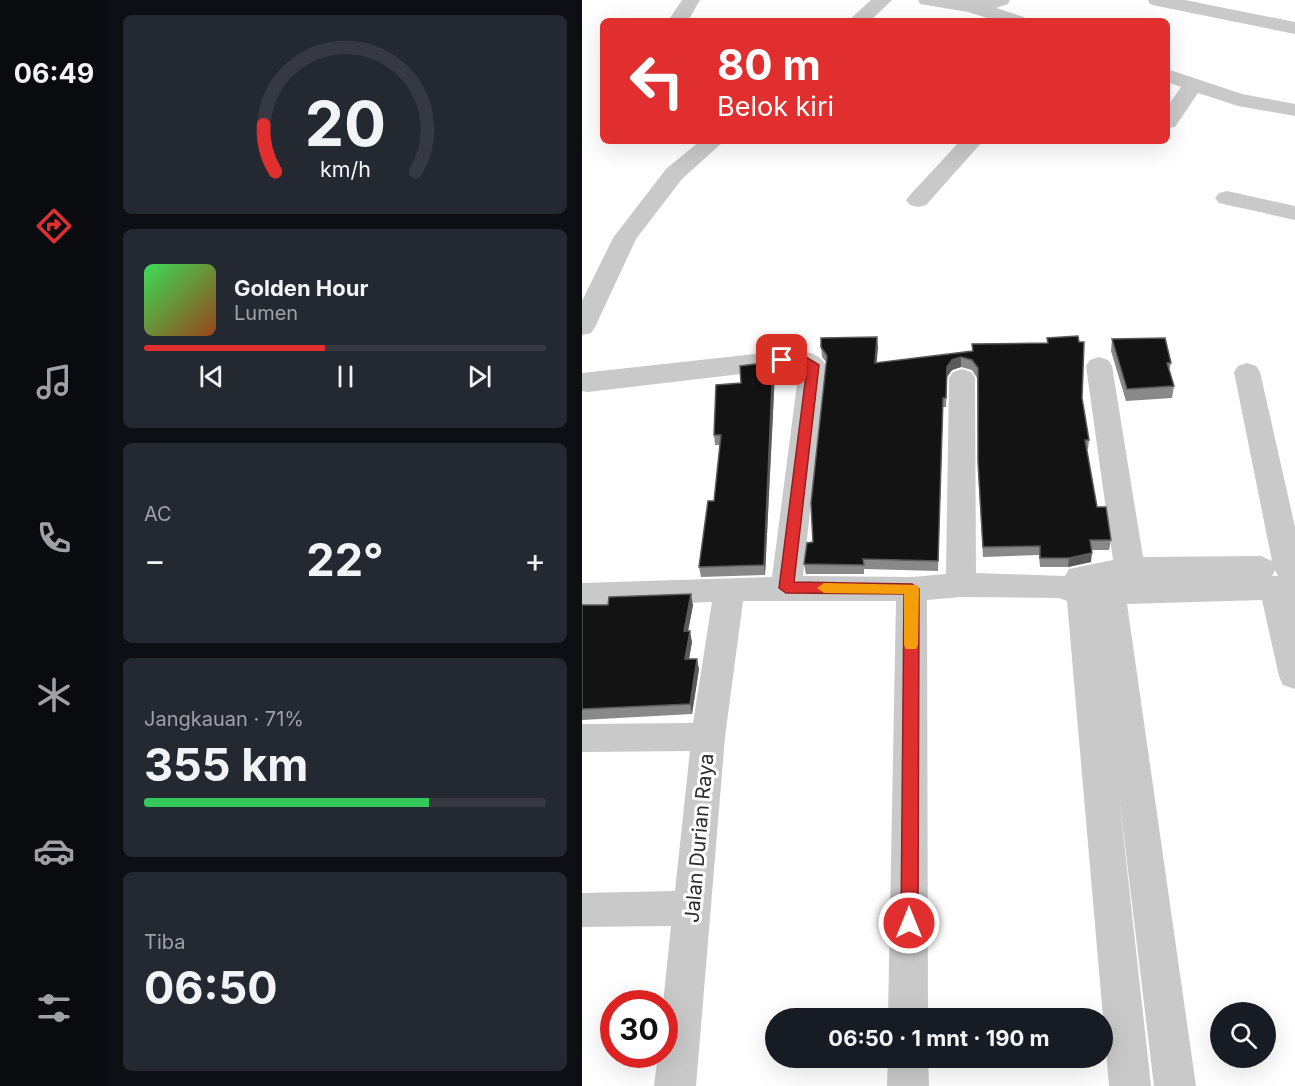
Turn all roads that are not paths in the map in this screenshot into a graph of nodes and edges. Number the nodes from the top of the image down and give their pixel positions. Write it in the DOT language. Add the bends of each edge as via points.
graph roads {
  1 [pos="691,0"];
  2 [pos="883,0"];
  3 [pos="927,0"];
  4 [pos="1001,0"];
  5 [pos="1157,0"];
  6 [pos="972,6"];
  7 [pos="680,18"];
  8 [pos="862,18"];
  9 [pos="1008,18"];
  10 [pos="1295,28"];
  11 [pos="1170,76"];
  12 [pos="1193,85"];
  13 [pos="1295,110"];
  14 [pos="1170,118"];
  15 [pos="709,144"];
  16 [pos="969,144"];
  17 [pos="1227,198"];
  18 [pos="918,201"];
  19 [pos="1295,213"];
  20 [pos="582,327"];
  21 [pos="1099,366"];
  22 [pos="1247,372"];
  23 [pos="962,378"];
  24 [pos="582,382"];
  25 [pos="1288,578"];
  26 [pos="1094,582"];
  27 [pos="961,585"];
  28 [pos="786,588"];
  29 [pos="912,589"];
  30 [pos="729,590"];
  31 [pos="582,595"];
  32 [pos="1295,676"];
  33 [pos="708,737"];
  34 [pos="582,738"];
  35 [pos="693,908"];
  36 [pos="582,910"];
  37 [pos="1156,942"];
  38 [pos="1116,943"];
  39 [pos="908,1008"];
  40 [pos="908,1068"];
  41 [pos="675,1086"];
  42 [pos="908,1086"];
  43 [pos="1130,1086"];
  44 [pos="1175,1086"];
  1 -- 7 [label="street"];
  2 -- 8 [label="street"];
  3 -- 6 [label="street"];
  4 -- 6 [label="street"];
  5 -- 10 [label="street" via="1277,15"];
  6 -- 9 [label="street"];
  11 -- 12 [label="street"];
  12 -- 13 [label="street" via="1238,100"];
  12 -- 14 [label="street"];
  15 -- 20 [label="street" via="674,174 625,238"];
  16 -- 18 [label="street"];
  17 -- 19 [label="street"];
  21 -- 26 [label="street"];
  22 -- 25 [label="street"];
  23 -- 27 [label="street"];
  24 -- 28 [label="street" via="782,360 806,360 813,365"];
  25 -- 26 [label="street"];
  25 -- 32 [label="street"];
  26 -- 27 [label="street"];
  26 -- 37 [label="street"];
  26 -- 38 [label="street"];
  27 -- 29 [label="street"];
  28 -- 29 [label="street"];
  28 -- 30 [label="street"];
  29 -- 39 [label="street"];
  30 -- 31 [label="street"];
  30 -- 33 [label="street, Jalan Durian Raya"];
  33 -- 34 [label="street"];
  33 -- 35 [label="street, Jalan Durian Raya"];
  35 -- 36 [label="street"];
  35 -- 41 [label="street, Jalan Durian Raya"];
  37 -- 38 [label="street"];
  37 -- 44 [label="street"];
  38 -- 43 [label="street"];
  40 -- 42 [label="street"];
}
